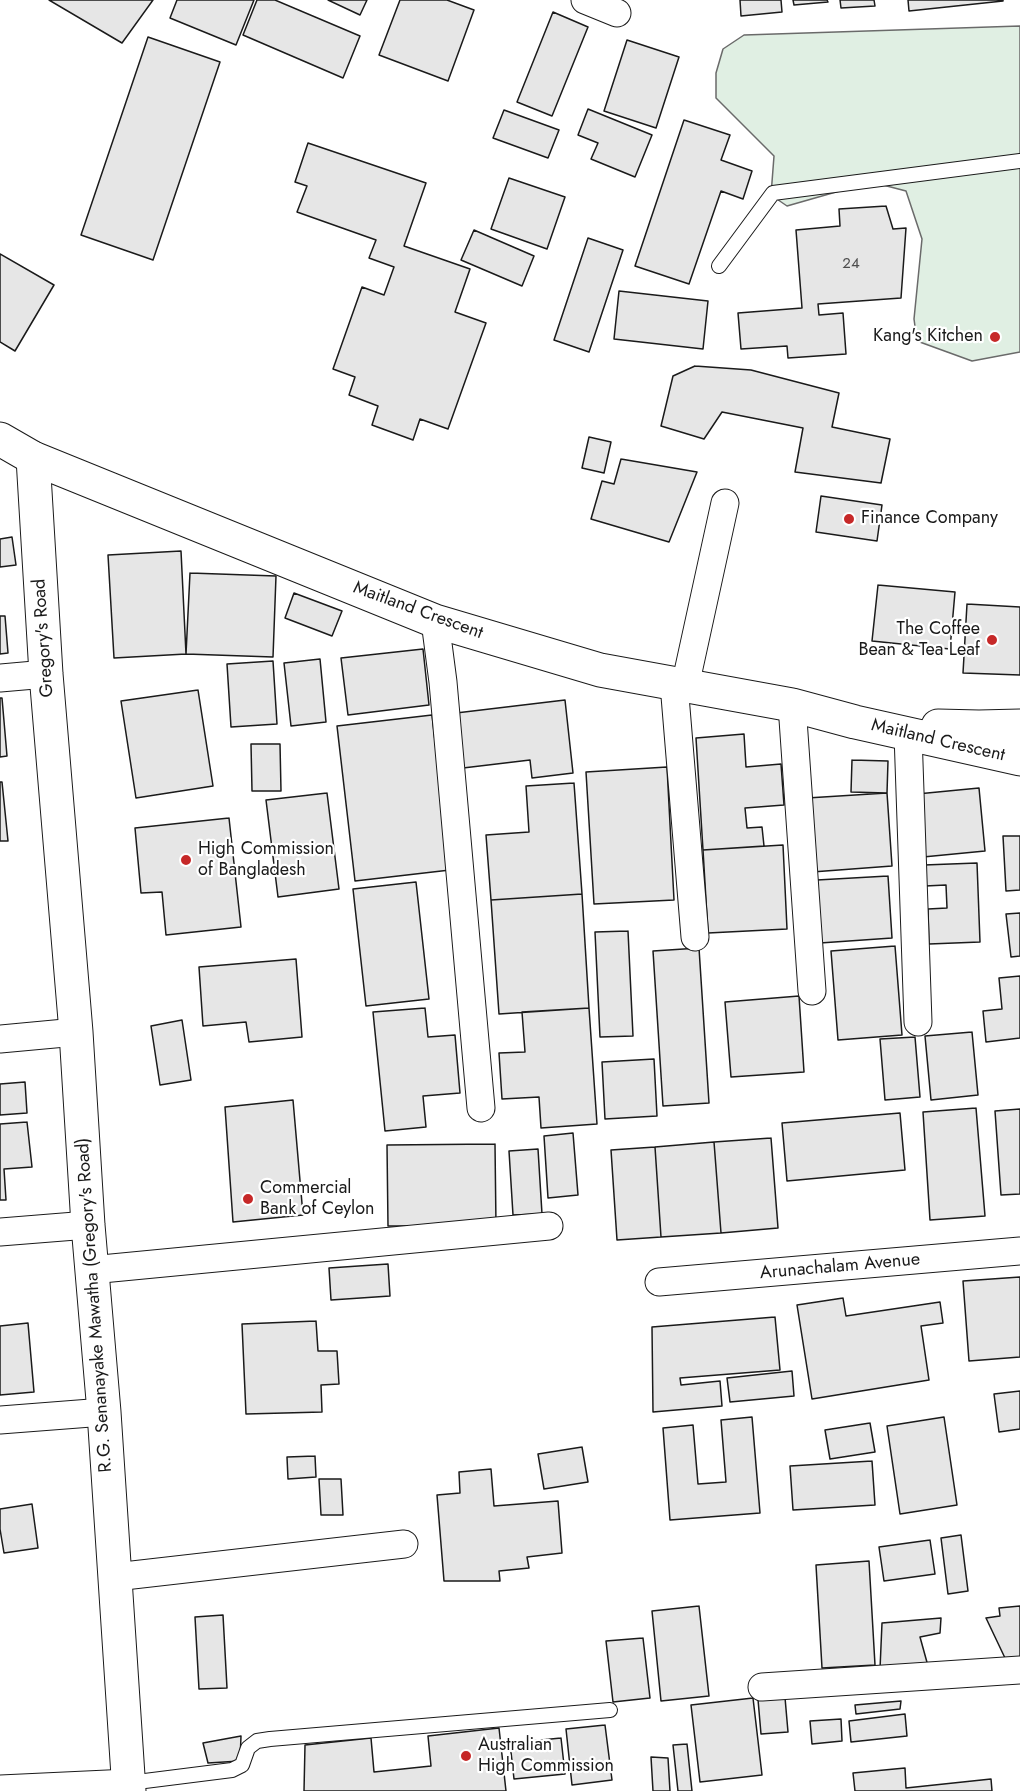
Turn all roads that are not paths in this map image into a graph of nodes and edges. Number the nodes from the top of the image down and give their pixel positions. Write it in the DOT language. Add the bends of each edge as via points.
graph roads {
  1 [pos="585,0"];
  2 [pos="617,13"];
  3 [pos="1020,161"];
  4 [pos="719,266"];
  5 [pos="0,439"];
  6 [pos="33,458"];
  7 [pos="725,503"];
  8 [pos="435,621"];
  9 [pos="46,674"];
  10 [pos="0,678"];
  11 [pos="679,685"];
  12 [pos="792,705"];
  13 [pos="855,722"];
  14 [pos="1020,726"];
  15 [pos="908,734"];
  16 [pos="1020,759"];
  17 [pos="59,819"];
  18 [pos="695,937"];
  19 [pos="812,991"];
  20 [pos="918,1022"];
  21 [pos="76,1032"];
  22 [pos="0,1039"];
  23 [pos="481,1108"];
  24 [pos="88,1225"];
  25 [pos="549,1226"];
  26 [pos="0,1233"];
  27 [pos="1020,1251"];
  28 [pos="91,1270"];
  29 [pos="659,1282"];
  30 [pos="104,1413"];
  31 [pos="0,1420"];
  32 [pos="404,1544"];
  33 [pos="115,1577"];
  34 [pos="1020,1670"];
  35 [pos="762,1687"];
  36 [pos="610,1710"];
  37 [pos="129,1787"];
  38 [pos="0,1789"];
  1 -- 2 [label="street"];
  3 -- 4 [label="lane" via="773,193"];
  5 -- 6 [label="street, Maitland Crescent"];
  6 -- 8 [label="street, Maitland Crescent"];
  6 -- 9 [label="street, Gregory's Road"];
  7 -- 11 [label="street"];
  8 -- 11 [label="street, Maitland Crescent" via="600,670"];
  8 -- 23 [label="street"];
  9 -- 10 [label="street"];
  9 -- 17 [label="street, Gregory's Road"];
  11 -- 12 [label="street, Maitland Crescent"];
  11 -- 18 [label="street"];
  12 -- 13 [label="street, Maitland Crescent"];
  12 -- 19 [label="street"];
  13 -- 14 [label="street, Maitland Crescent"];
  13 -- 15 [label="street, Maitland Crescent"];
  15 -- 16 [label="street, Maitland Crescent"];
  15 -- 20 [label="street"];
  17 -- 21 [label="street, R.G. Senanayake Mawatha (Gregory's Road)"];
  21 -- 22 [label="street"];
  21 -- 24 [label="street, R.G. Senanayake Mawatha (Gregory's Road)"];
  24 -- 26 [label="street"];
  24 -- 28 [label="street, R.G. Senanayake Mawatha (Gregory's Road)"];
  25 -- 28 [label="street"];
  27 -- 29 [label="street, Arunachalam Avenue"];
  28 -- 30 [label="street, R.G. Senanayake Mawatha (Gregory's Road)"];
  30 -- 31 [label="street"];
  30 -- 33 [label="street, R.G. Senanayake Mawatha (Gregory's Road)"];
  32 -- 33 [label="street"];
  33 -- 37 [label="street, R.G. Senanayake Mawatha (Gregory's Road)"];
  34 -- 35 [label="street"];
  36 -- 37 [label="lane" via="270,1739 248,1748 242,1765 232,1770"];
  37 -- 38 [label="street"];
}
